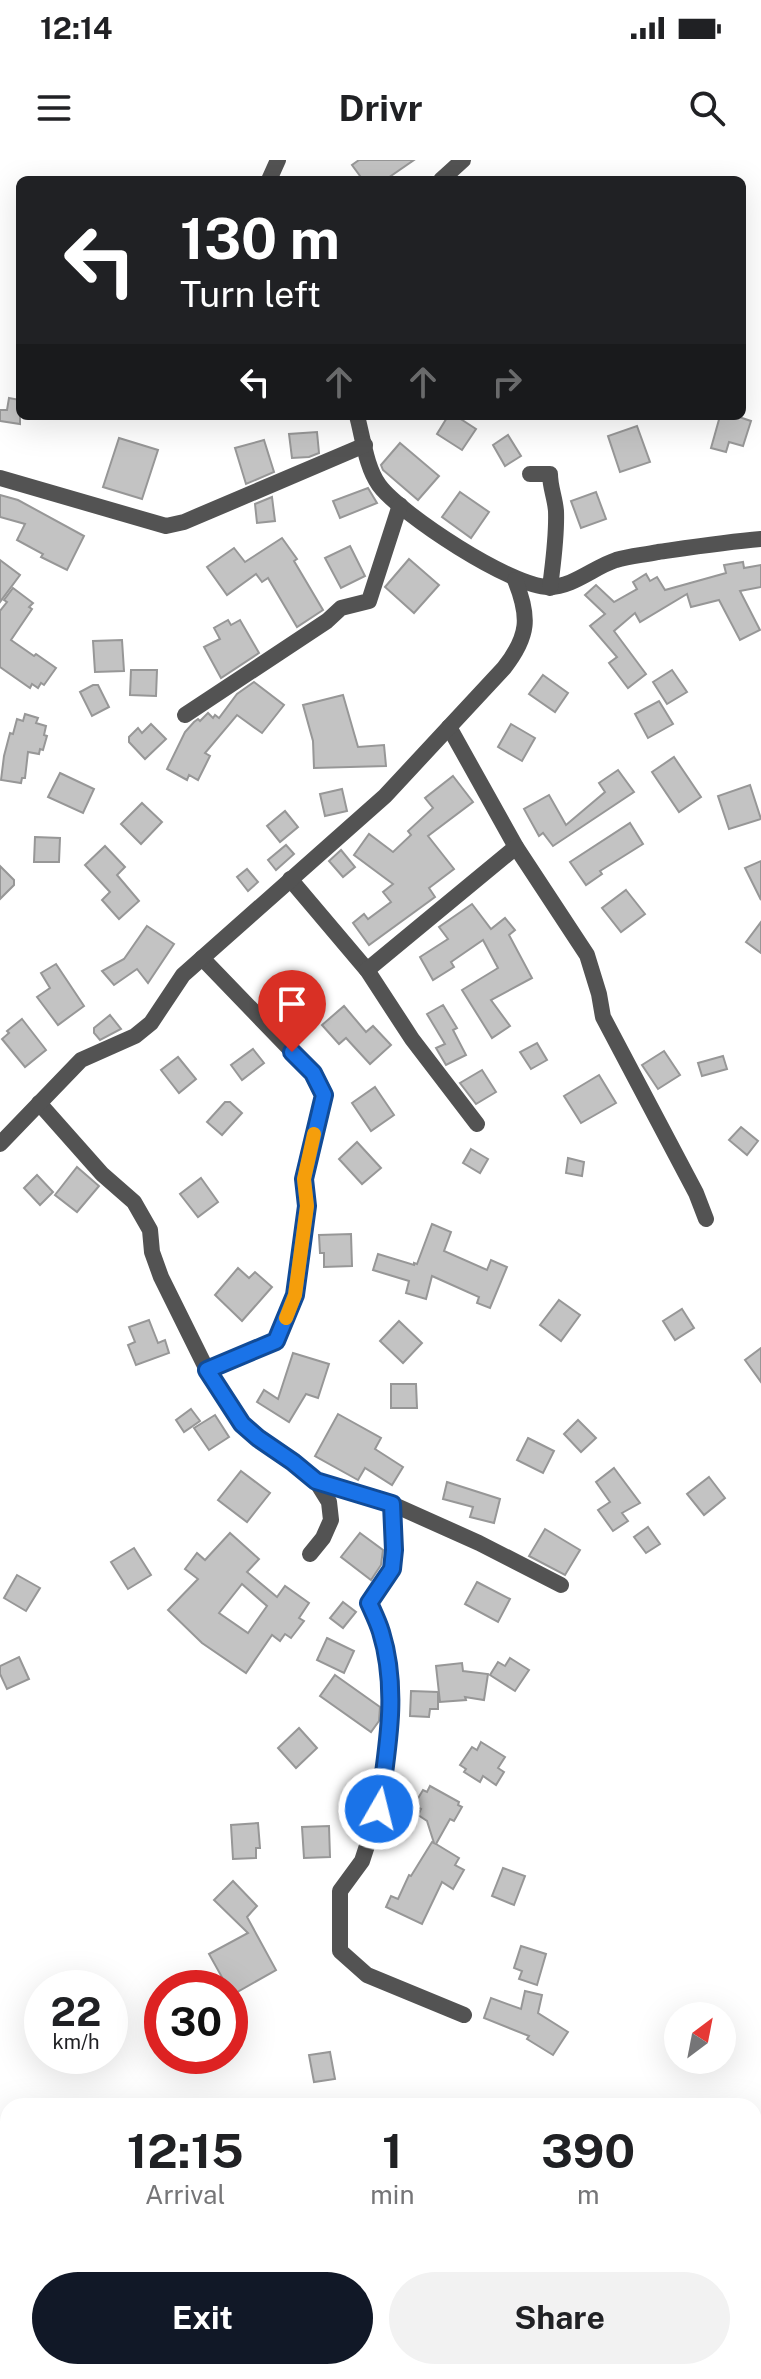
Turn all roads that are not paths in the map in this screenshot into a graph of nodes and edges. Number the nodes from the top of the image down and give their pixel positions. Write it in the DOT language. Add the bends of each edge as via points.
graph roads {
  1 [pos="463,160"];
  2 [pos="445,176"];
  3 [pos="358,420"];
  4 [pos="365,445"];
  5 [pos="530,474"];
  6 [pos="0,478"];
  7 [pos="400,505"];
  8 [pos="761,539"];
  9 [pos="515,580"];
  10 [pos="550,588"];
  11 [pos="185,715"];
  12 [pos="449,727"];
  13 [pos="516,847"];
  14 [pos="290,879"];
  15 [pos="202,958"];
  16 [pos="367,970"];
  17 [pos="39,1103"];
  18 [pos="477,1124"];
  19 [pos="0,1144"];
  20 [pos="706,1219"];
  21 [pos="207,1370"];
  22 [pos="316,1481"];
  23 [pos="392,1504"];
  24 [pos="310,1554"];
  25 [pos="561,1585"];
  26 [pos="464,2015"];
  1 -- 2 [label="street"];
  3 -- 4 [label="street"];
  4 -- 6 [label="street" via="166,526"];
  4 -- 7 [label="street" via="378,485"];
  5 -- 10 [label="street" via="550,474 556,506"];
  7 -- 9 [label="street"];
  7 -- 11 [label="street" via="369,601 341,608"];
  8 -- 10 [label="street" via="622,558"];
  9 -- 10 [label="street"];
  9 -- 12 [label="street" via="525,604 517,652"];
  12 -- 13 [label="street"];
  12 -- 14 [label="street" via="385,796"];
  13 -- 16 [label="street"];
  13 -- 20 [label="street" via="587,955 603,1017"];
  14 -- 15 [label="street"];
  14 -- 16 [label="street"];
  15 -- 17 [label="street" via="183,975 151,1023 135,1036 81,1060"];
  15 -- 21 [label="street" via="313,1073 324,1095 304,1179 307,1206 295,1295 276,1341"];
  16 -- 18 [label="street"];
  17 -- 19 [label="street"];
  17 -- 21 [label="street" via="134,1202 150,1230 161,1277"];
  21 -- 22 [label="street" via="242,1424"];
  22 -- 23 [label="street"];
  22 -- 24 [label="street" via="329,1502 331,1520"];
  23 -- 25 [label="street"];
  23 -- 26 [label="street" via="392,1569 369,1603 389,1670 391,1717 379,1809 362,1861 340,1891 340,1951 367,1975"];
}
